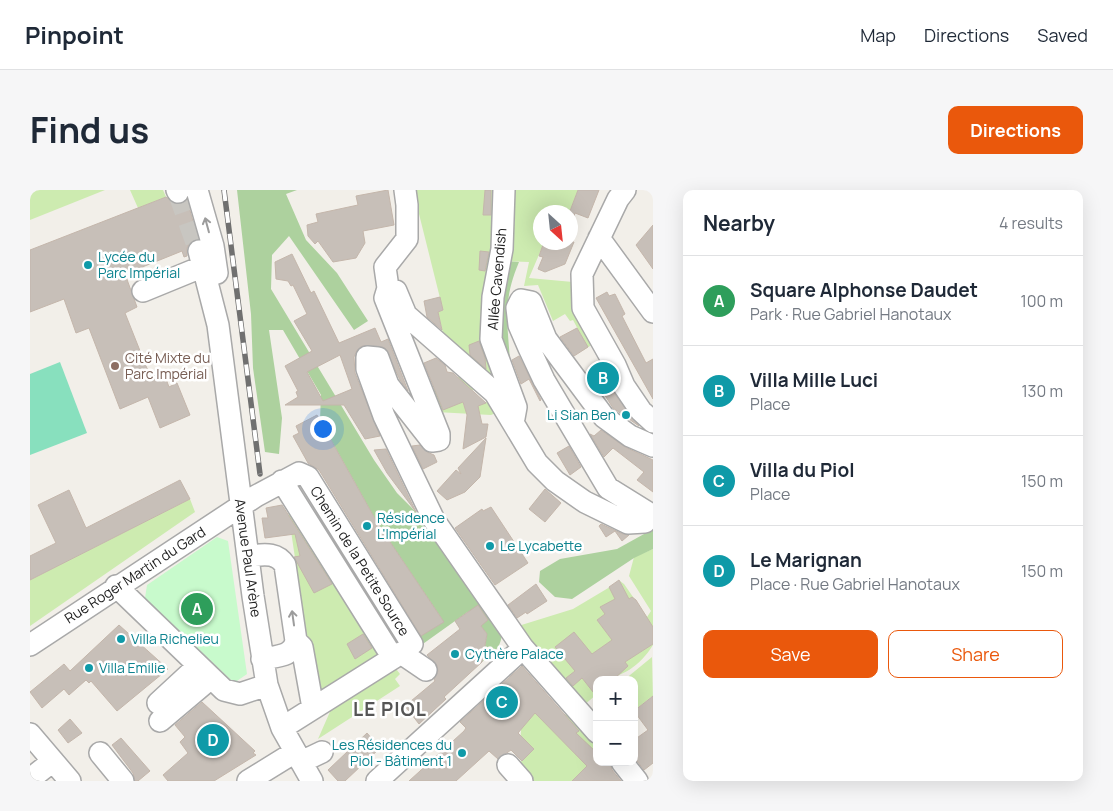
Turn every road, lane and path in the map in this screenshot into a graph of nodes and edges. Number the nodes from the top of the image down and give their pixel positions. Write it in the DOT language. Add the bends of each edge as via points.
graph roads {
  1 [pos="405,190"];
  2 [pos="504,190"];
  3 [pos="625,190"];
  4 [pos="184,191"];
  5 [pos="599,238"];
  6 [pos="388,288"];
  7 [pos="143,290"];
  8 [pos="653,312"];
  9 [pos="218,325"];
  10 [pos="653,422"];
  11 [pos="513,423"];
  12 [pos="653,446"];
  13 [pos="282,481"];
  14 [pos="241,506"];
  15 [pos="651,514"];
  16 [pos="248,556"];
  17 [pos="116,586"];
  18 [pos="296,641"];
  19 [pos="412,644"];
  20 [pos="30,645"];
  21 [pos="523,648"];
  22 [pos="393,658"];
  23 [pos="262,660"];
  24 [pos="426,670"];
  25 [pos="204,672"];
  26 [pos="267,685"];
  27 [pos="313,708"];
  28 [pos="159,712"];
  29 [pos="593,727"];
  30 [pos="282,728"];
  31 [pos="30,734"];
  32 [pos="322,752"];
  33 [pos="100,753"];
  34 [pos="298,757"];
  35 [pos="53,761"];
  36 [pos="508,765"];
  37 [pos="625,766"];
  38 [pos="30,779"];
  39 [pos="70,781"];
  40 [pos="123,781"];
  41 [pos="248,781"];
  42 [pos="312,781"];
  43 [pos="377,781"];
  44 [pos="522,781"];
  45 [pos="637,781"];
  1 -- 6 [label="street" via="407,239 385,267"];
  2 -- 11 [label="street, Allée Cavendish" via="502,249 493,298 491,338 516,407"];
  3 -- 5 [label="street"];
  9 -- 4 [label="street, Avenue Paul Arène, one-way" via="220,299 216,262"];
  5 -- 8 [label="street"];
  5 -- 10 [label="street" via="582,274 583,308 624,386"];
  6 -- 11 [label="street" via="396,291 406,315 495,393"];
  6 -- 21 [label="street" via="385,298 439,440 432,441 388,385 378,358 368,357 367,369 384,416 434,520"];
  7 -- 9 [label="street, Avenue Paul Arène" via="202,258"];
  9 -- 14 [label="street, Avenue Paul Arène"];
  11 -- 15 [label="street" via="537,463 555,481 585,502 628,523 645,522"];
  12 -- 15 [label="street" via="630,436 604,417 546,339 531,302 521,300 517,308 519,325 529,348 544,380 608,488"];
  13 -- 14 [label="street, Chemin de la Petite Source"];
  13 -- 19 [label="street, Chemin de la Petite Source" via="299,473 306,474"];
  13 -- 22 [label="street, Chemin de la Petite Source"];
  14 -- 16 [label="street, Avenue Paul Arène"];
  14 -- 17 [label="street, Rue Roger Martin du Gard"];
  18 -- 16 [label="street, one-way" via="285,565 278,556 271,554"];
  16 -- 23 [label="street, Avenue Paul Arène"];
  17 -- 20 [label="street, Rue Roger Martin du Gard"];
  17 -- 25 [label="street"];
  18 -- 23 [label="street" via="295,648 288,654"];
  18 -- 27 [label="street" via="302,647"];
  21 -- 29 [label="street"];
  21 -- 43 [label="street"];
  22 -- 24 [label="street, Chemin de la Petite Source" via="401,653"];
  22 -- 27 [label="street, Chemin de la Petite Source"];
  23 -- 26 [label="street, Avenue Paul Arène"];
  25 -- 26 [label="street" via="224,690 235,693"];
  25 -- 28 [label="street"];
  26 -- 30 [label="street, Avenue Paul Arène"];
  27 -- 30 [label="street, Chemin de la Petite Source"];
  30 -- 34 [label="street, Avenue Paul Arène"];
  31 -- 35 [label="street"];
  32 -- 34 [label="street"];
  33 -- 40 [label="street"];
  34 -- 41 [label="street"];
  34 -- 42 [label="street, Avenue Paul Arène"];
  35 -- 38 [label="street"];
  35 -- 39 [label="street"];
  36 -- 44 [label="street"];
  37 -- 45 [label="street"];
}
